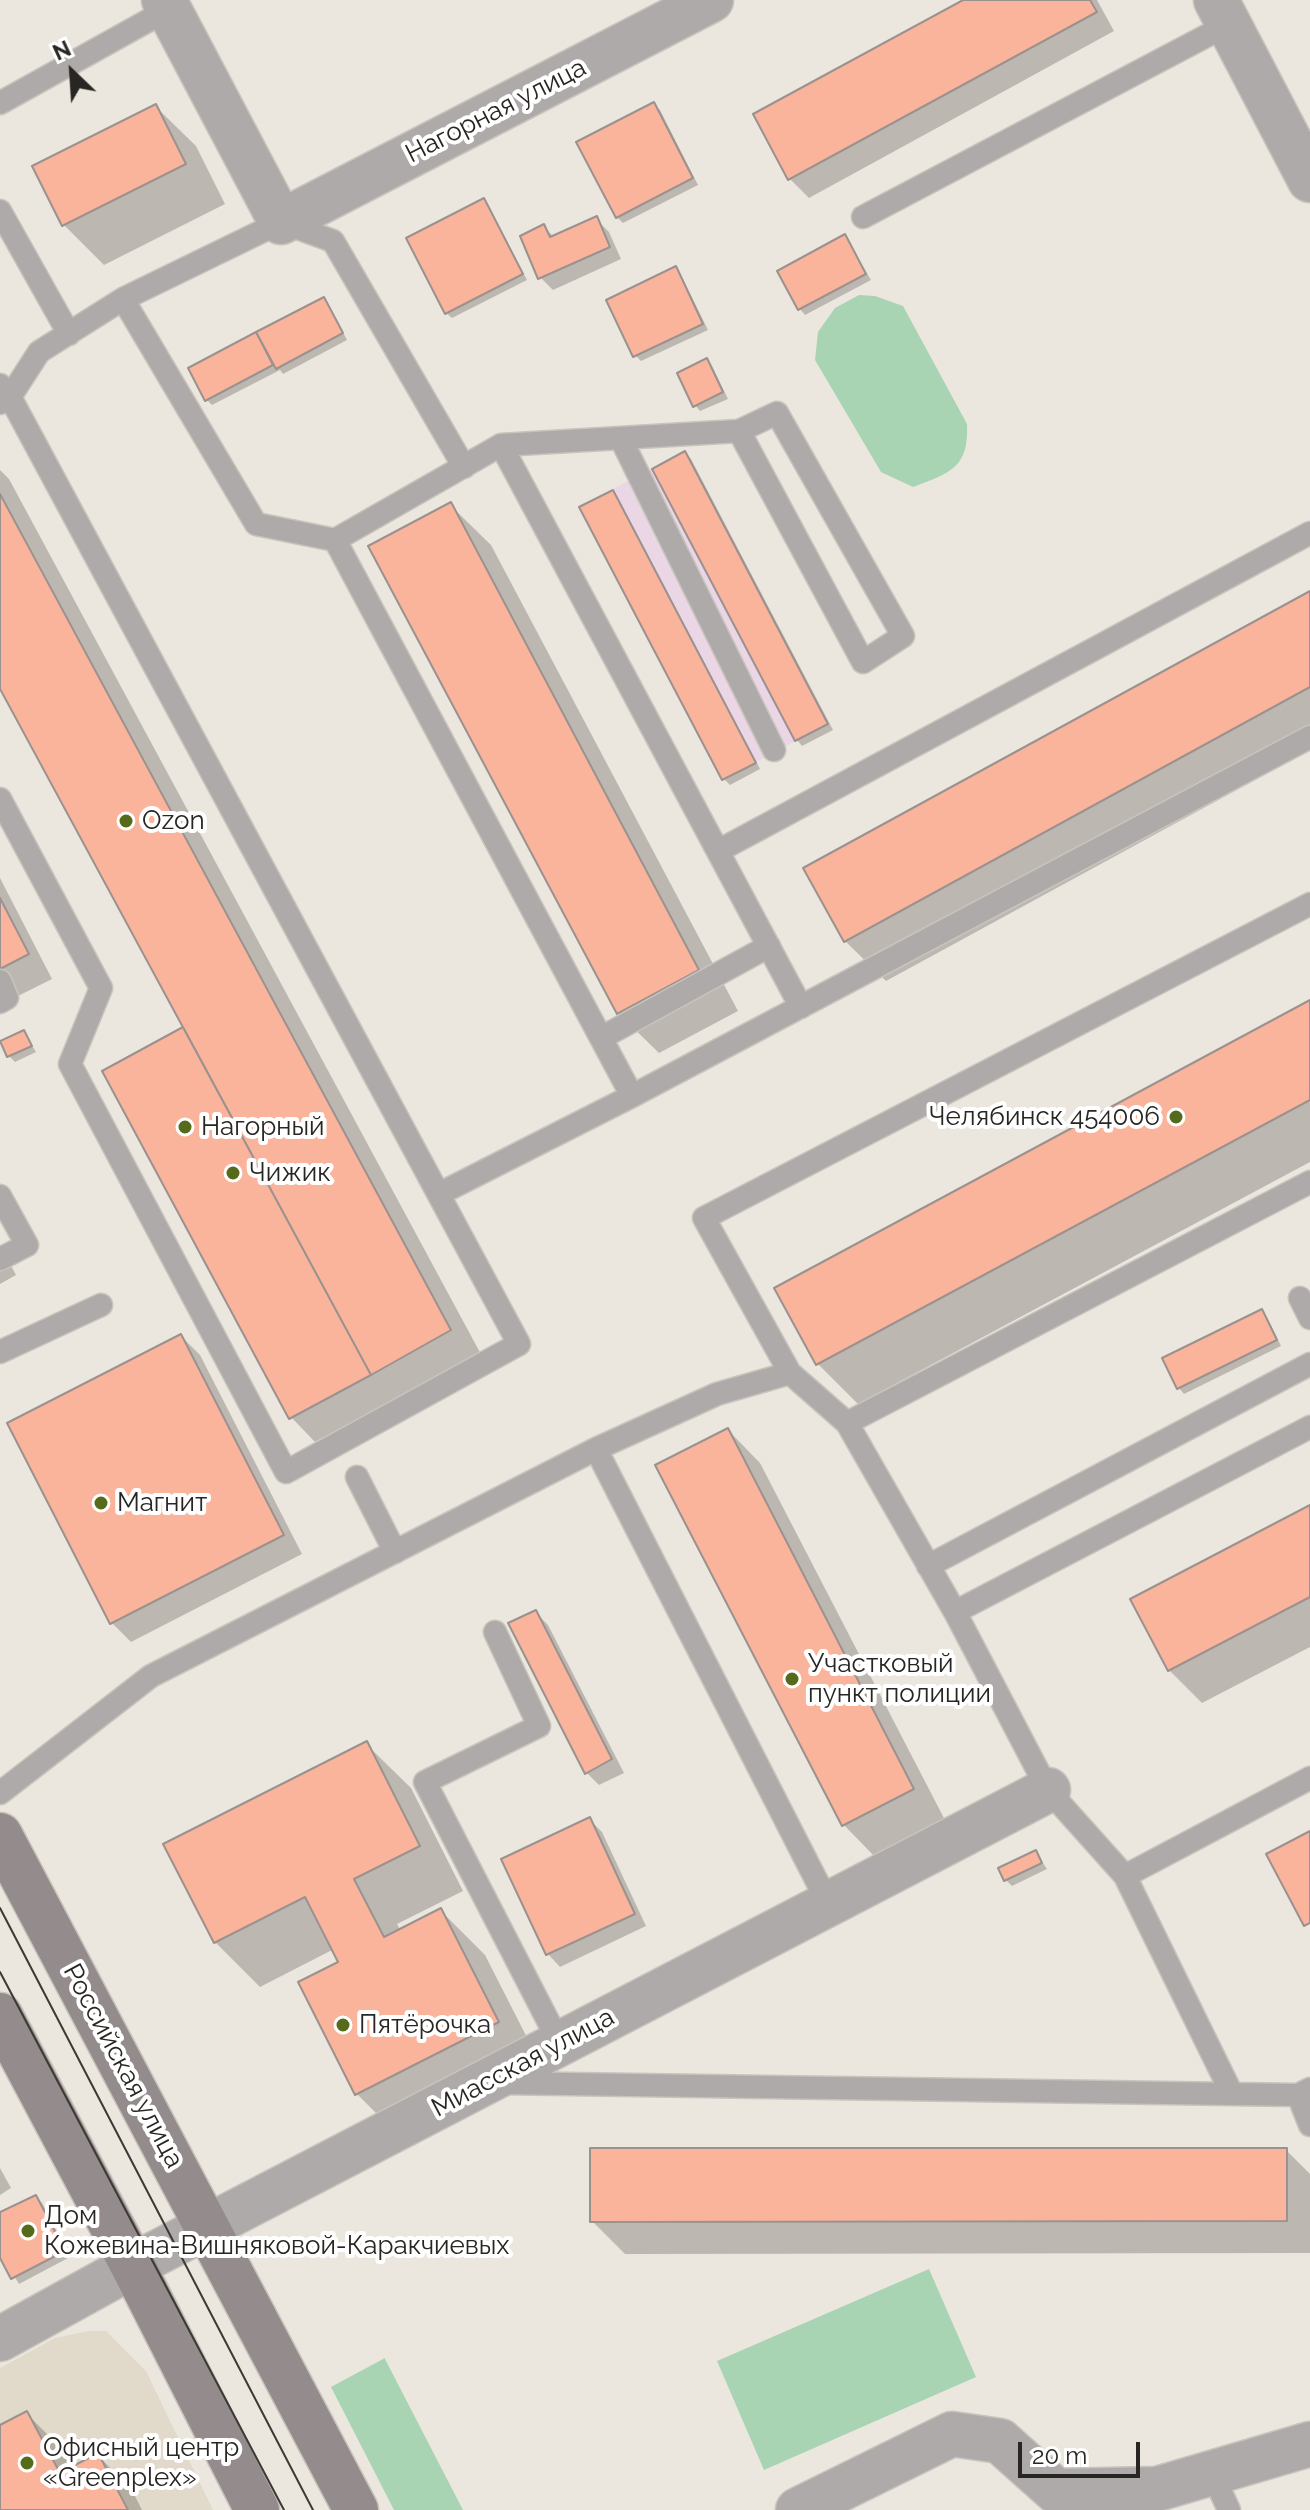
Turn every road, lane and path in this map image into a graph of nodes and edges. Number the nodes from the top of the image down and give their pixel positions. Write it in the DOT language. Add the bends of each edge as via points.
graph roads {
  1 [pos="711,0"];
  2 [pos="167,4"];
  3 [pos="1222,12"];
  4 [pos="0,103"];
  5 [pos="1310,180"];
  6 [pos="0,211"];
  7 [pos="863,217"];
  8 [pos="281,222"];
  9 [pos="123,299"];
  10 [pos="69,334"];
  11 [pos="3,395"];
  12 [pos="739,431"];
  13 [pos="621,439"];
  14 [pos="501,445"];
  15 [pos="464,467"];
  16 [pos="1310,533"];
  17 [pos="335,540"];
  18 [pos="1310,737"];
  19 [pos="774,750"];
  20 [pos="0,799"];
  21 [pos="718,851"];
  22 [pos="1310,904"];
  23 [pos="769,946"];
  24 [pos="0,981"];
  25 [pos="0,1002"];
  26 [pos="801,1007"];
  27 [pos="601,1038"];
  28 [pos="632,1096"];
  29 [pos="1310,1182"];
  30 [pos="439,1194"];
  31 [pos="0,1196"];
  32 [pos="0,1259"];
  33 [pos="101,1305"];
  34 [pos="0,1352"];
  35 [pos="1310,1364"];
  36 [pos="790,1373"];
  37 [pos="847,1423"];
  38 [pos="1310,1427"];
  39 [pos="596,1449"];
  40 [pos="357,1477"];
  41 [pos="395,1552"];
  42 [pos="928,1566"];
  43 [pos="955,1612"];
  44 [pos="495,1632"];
  45 [pos="1310,1778"];
  46 [pos="1048,1790"];
  47 [pos="0,1793"];
  48 [pos="0,1835"];
  49 [pos="1125,1876"];
  50 [pos="828,1903"];
  51 [pos="0,2015"];
  52 [pos="560,2044"];
  53 [pos="484,2083"];
  54 [pos="1231,2092"];
  55 [pos="1304,2092"];
  56 [pos="1310,2125"];
  57 [pos="208,2227"];
  58 [pos="133,2266"];
  59 [pos="0,2339"];
  60 [pos="1310,2444"];
  61 [pos="1221,2492"];
  62 [pos="1057,2500"];
  63 [pos="257,2510"];
  64 [pos="356,2510"];
  65 [pos="798,2510"];
  1 -- 8 [label="street, Нагорная улица"];
  2 -- 4 [label="lane"];
  2 -- 8 [label="street"];
  3 -- 5 [label="street"];
  3 -- 7 [label="lane"];
  6 -- 10 [label="lane"];
  8 -- 9 [label="lane"];
  8 -- 15 [label="lane" via="333,241"];
  9 -- 10 [label="lane"];
  9 -- 17 [label="lane" via="256,524"];
  10 -- 11 [label="lane" via="39,352"];
  11 -- 30 [label="lane"];
  12 -- 12 [label="lane" via="863,662 903,636 777,413"];
  12 -- 13 [label="lane"];
  13 -- 14 [label="lane"];
  13 -- 19 [label="lane"];
  14 -- 15 [label="lane"];
  14 -- 21 [label="lane"];
  15 -- 17 [label="lane"];
  16 -- 21 [label="lane"];
  17 -- 27 [label="lane"];
  18 -- 26 [label="lane"];
  20 -- 30 [label="lane" via="101,988 70,1064 286,1472 519,1344"];
  21 -- 23 [label="lane"];
  22 -- 36 [label="lane" via="704,1218"];
  23 -- 26 [label="lane"];
  23 -- 27 [label="lane"];
  24 -- 25 [label="lane" via="7,998"];
  26 -- 28 [label="lane"];
  27 -- 28 [label="lane"];
  28 -- 30 [label="lane"];
  29 -- 37 [label="lane"];
  31 -- 32 [label="lane" via="27,1245"];
  33 -- 34 [label="lane"];
  35 -- 42 [label="lane"];
  36 -- 37 [label="lane"];
  36 -- 39 [label="lane" via="717,1394"];
  37 -- 42 [label="lane"];
  38 -- 43 [label="lane"];
  39 -- 41 [label="lane"];
  39 -- 50 [label="lane"];
  40 -- 41 [label="lane"];
  41 -- 47 [label="lane" via="151,1676"];
  42 -- 43 [label="lane"];
  43 -- 46 [label="lane"];
  44 -- 52 [label="lane" via="539,1726 425,1782"];
  45 -- 49 [label="lane"];
  46 -- 49 [label="lane"];
  46 -- 50 [label="street, Миасская улица"];
  48 -- 57 [label="main road, Российская улица"];
  49 -- 54 [label="lane"];
  50 -- 52 [label="street, Миасская улица"];
  51 -- 58 [label="main road"];
  52 -- 53 [label="street, Миасская улица"];
  53 -- 54 [label="lane"];
  53 -- 57 [label="street, Миасская улица"];
  54 -- 55 [label="lane"];
  55 -- 56 [label="lane"];
  57 -- 58 [label="street, Миасская улица"];
  57 -- 64 [label="main road, Российская улица"];
  58 -- 59 [label="street, Миасская улица"];
  58 -- 63 [label="main road"];
  60 -- 61 [label="street"];
  61 -- 62 [label="street" via="1157,2489"];
  62 -- 65 [label="street" via="1000,2441 952,2434"];
}
